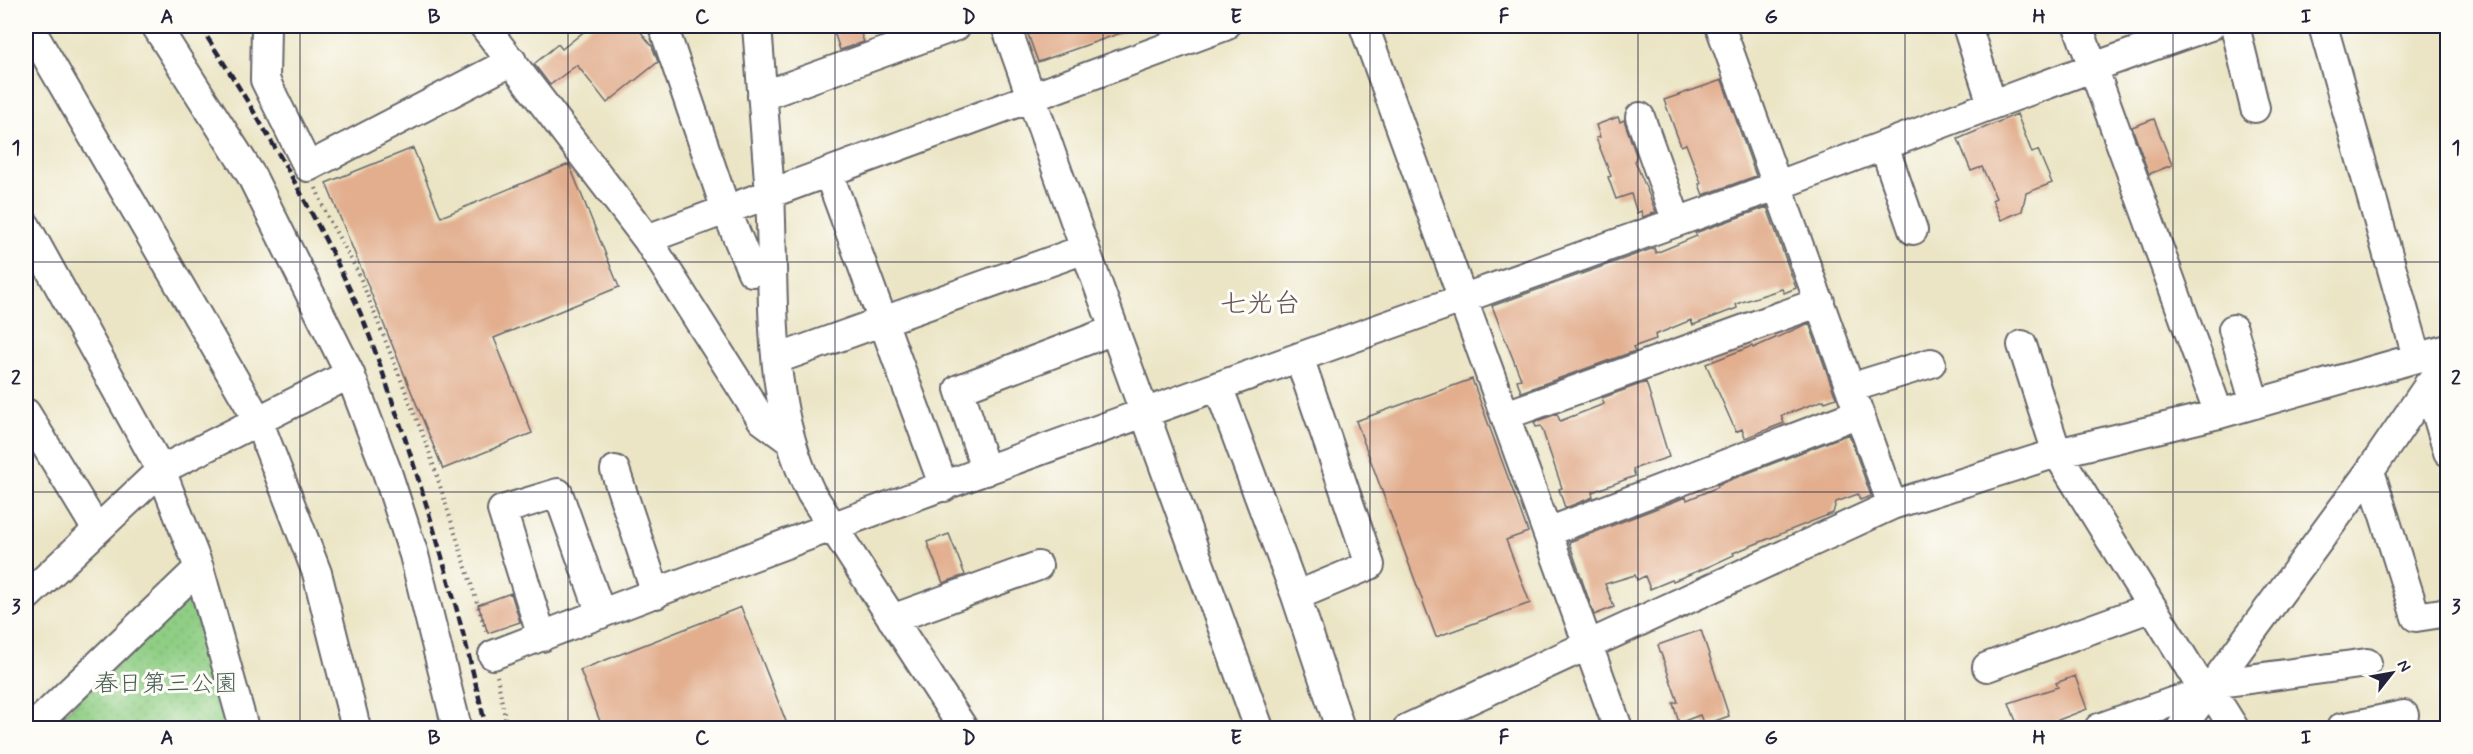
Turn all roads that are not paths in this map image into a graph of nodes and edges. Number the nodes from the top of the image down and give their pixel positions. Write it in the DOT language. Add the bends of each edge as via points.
graph roads {
  1 [pos="156,26"];
  2 [pos="266,26"];
  3 [pos="484,26"];
  4 [pos="663,26"];
  5 [pos="757,26"];
  6 [pos="956,26"];
  7 [pos="1006,26"];
  8 [pos="1225,26"];
  9 [pos="1364,26"];
  10 [pos="1720,26"];
  11 [pos="1967,26"];
  12 [pos="2078,26"];
  13 [pos="2210,26"];
  14 [pos="2235,26"];
  15 [pos="2323,26"];
  16 [pos="2180,30"];
  17 [pos="36,34"];
  18 [pos="512,61"];
  19 [pos="2093,66"];
  20 [pos="1031,95"];
  21 [pos="762,96"];
  22 [pos="1992,104"];
  23 [pos="2255,108"];
  24 [pos="1640,117"];
  25 [pos="1884,146"];
  26 [pos="828,172"];
  27 [pos="1779,186"];
  28 [pos="770,194"];
  29 [pos="726,210"];
  30 [pos="1677,222"];
  31 [pos="26,226"];
  32 [pos="1913,230"];
  33 [pos="647,239"];
  34 [pos="1084,249"];
  35 [pos="752,272"];
  36 [pos="1464,299"];
  37 [pos="1820,302"];
  38 [pos="882,322"];
  39 [pos="2233,329"];
  40 [pos="1114,330"];
  41 [pos="2022,345"];
  42 [pos="2448,349"];
  43 [pos="1299,357"];
  44 [pos="2417,357"];
  45 [pos="2448,357"];
  46 [pos="777,359"];
  47 [pos="1931,363"];
  48 [pos="350,374"];
  49 [pos="1218,386"];
  50 [pos="2428,386"];
  51 [pos="779,389"];
  52 [pos="743,390"];
  53 [pos="1855,400"];
  54 [pos="2255,404"];
  55 [pos="1144,412"];
  56 [pos="26,413"];
  57 [pos="2219,414"];
  58 [pos="1506,415"];
  59 [pos="258,420"];
  60 [pos="789,440"];
  61 [pos="2448,452"];
  62 [pos="2057,453"];
  63 [pos="161,470"];
  64 [pos="615,470"];
  65 [pos="986,471"];
  66 [pos="2370,471"];
  67 [pos="944,487"];
  68 [pos="1892,506"];
  69 [pos="832,528"];
  70 [pos="97,530"];
  71 [pos="1548,532"];
  72 [pos="1038,566"];
  73 [pos="199,568"];
  74 [pos="656,594"];
  75 [pos="1296,596"];
  76 [pos="26,597"];
  77 [pos="2152,607"];
  78 [pos="2448,612"];
  79 [pos="601,614"];
  80 [pos="892,619"];
  81 [pos="542,637"];
  82 [pos="1589,644"];
  83 [pos="494,655"];
  84 [pos="2367,663"];
  85 [pos="1987,667"];
  86 [pos="2208,688"];
  87 [pos="2404,715"];
  88 [pos="32,729"];
  89 [pos="244,729"];
  90 [pos="357,729"];
  91 [pos="457,729"];
  92 [pos="963,729"];
  93 [pos="1259,729"];
  94 [pos="1340,729"];
  95 [pos="1408,729"];
  96 [pos="1618,729"];
  97 [pos="2099,729"];
  98 [pos="2181,729"];
  99 [pos="2234,729"];
  100 [pos="2341,729"];
  1 -- 48 [label="street" via="251,175"];
  2 -- 18 [label="street" via="265,80 308,167"];
  3 -- 18 [label="street"];
  4 -- 29 [label="street"];
  5 -- 21 [label="street"];
  6 -- 21 [label="street"];
  7 -- 20 [label="street"];
  8 -- 20 [label="street"];
  9 -- 36 [label="street"];
  10 -- 27 [label="street"];
  11 -- 22 [label="street"];
  12 -- 19 [label="street"];
  13 -- 16 [label="street"];
  14 -- 23 [label="street"];
  15 -- 44 [label="street"];
  16 -- 19 [label="street"];
  17 -- 59 [label="street"];
  18 -- 33 [label="street"];
  19 -- 22 [label="street"];
  19 -- 57 [label="street"];
  20 -- 26 [label="street"];
  20 -- 34 [label="street"];
  21 -- 28 [label="street"];
  22 -- 25 [label="street"];
  24 -- 30 [label="street"];
  25 -- 27 [label="street"];
  25 -- 32 [label="street"];
  26 -- 28 [label="street"];
  26 -- 38 [label="street"];
  27 -- 30 [label="street"];
  27 -- 37 [label="street"];
  28 -- 29 [label="street"];
  28 -- 46 [label="street"];
  29 -- 33 [label="street"];
  29 -- 35 [label="street"];
  30 -- 36 [label="street"];
  31 -- 63 [label="street"];
  33 -- 52 [label="street"];
  34 -- 38 [label="street"];
  34 -- 40 [label="street"];
  36 -- 43 [label="street"];
  36 -- 58 [label="street"];
  37 -- 53 [label="street"];
  37 -- 58 [label="street"];
  38 -- 46 [label="street"];
  38 -- 67 [label="street"];
  39 -- 54 [label="street"];
  40 -- 55 [label="street"];
  40 -- 65 [label="street" via="959,389"];
  41 -- 62 [label="street"];
  42 -- 44 [label="street"];
  43 -- 49 [label="street"];
  43 -- 75 [label="street" via="1370,565"];
  44 -- 54 [label="street"];
  45 -- 50 [label="street"];
  46 -- 51 [label="street"];
  47 -- 53 [label="street"];
  48 -- 59 [label="street"];
  48 -- 91 [label="street" via="414,555"];
  49 -- 55 [label="street"];
  49 -- 75 [label="street"];
  50 -- 61 [label="street"];
  50 -- 66 [label="street"];
  51 -- 52 [label="street" via="756,394"];
  51 -- 60 [label="street"];
  52 -- 60 [label="street" via="762,420"];
  53 -- 68 [label="street"];
  53 -- 71 [label="street"];
  54 -- 57 [label="street"];
  55 -- 65 [label="street"];
  55 -- 93 [label="street"];
  56 -- 70 [label="street"];
  57 -- 62 [label="street"];
  58 -- 71 [label="street"];
  59 -- 63 [label="street"];
  59 -- 90 [label="street" via="317,573"];
  60 -- 69 [label="street" via="797,466"];
  62 -- 68 [label="street"];
  62 -- 77 [label="street"];
  63 -- 70 [label="street"];
  63 -- 73 [label="street"];
  64 -- 74 [label="street"];
  65 -- 67 [label="street"];
  66 -- 78 [label="street" via="2416,617"];
  66 -- 86 [label="street"];
  67 -- 69 [label="street"];
  68 -- 82 [label="street"];
  69 -- 74 [label="street"];
  69 -- 80 [label="street"];
  70 -- 76 [label="street"];
  71 -- 82 [label="street"];
  72 -- 80 [label="street"];
  73 -- 88 [label="street"];
  73 -- 89 [label="street"];
  74 -- 79 [label="street"];
  75 -- 94 [label="street"];
  77 -- 85 [label="street"];
  77 -- 86 [label="street"];
  79 -- 81 [label="street"];
  79 -- 81 [label="street" via="558,493 502,510"];
  80 -- 92 [label="street"];
  81 -- 83 [label="street"];
  82 -- 95 [label="street"];
  82 -- 96 [label="street"];
  84 -- 86 [label="street"];
  86 -- 97 [label="street"];
  86 -- 98 [label="street"];
  86 -- 99 [label="street"];
  87 -- 100 [label="street"];
}
